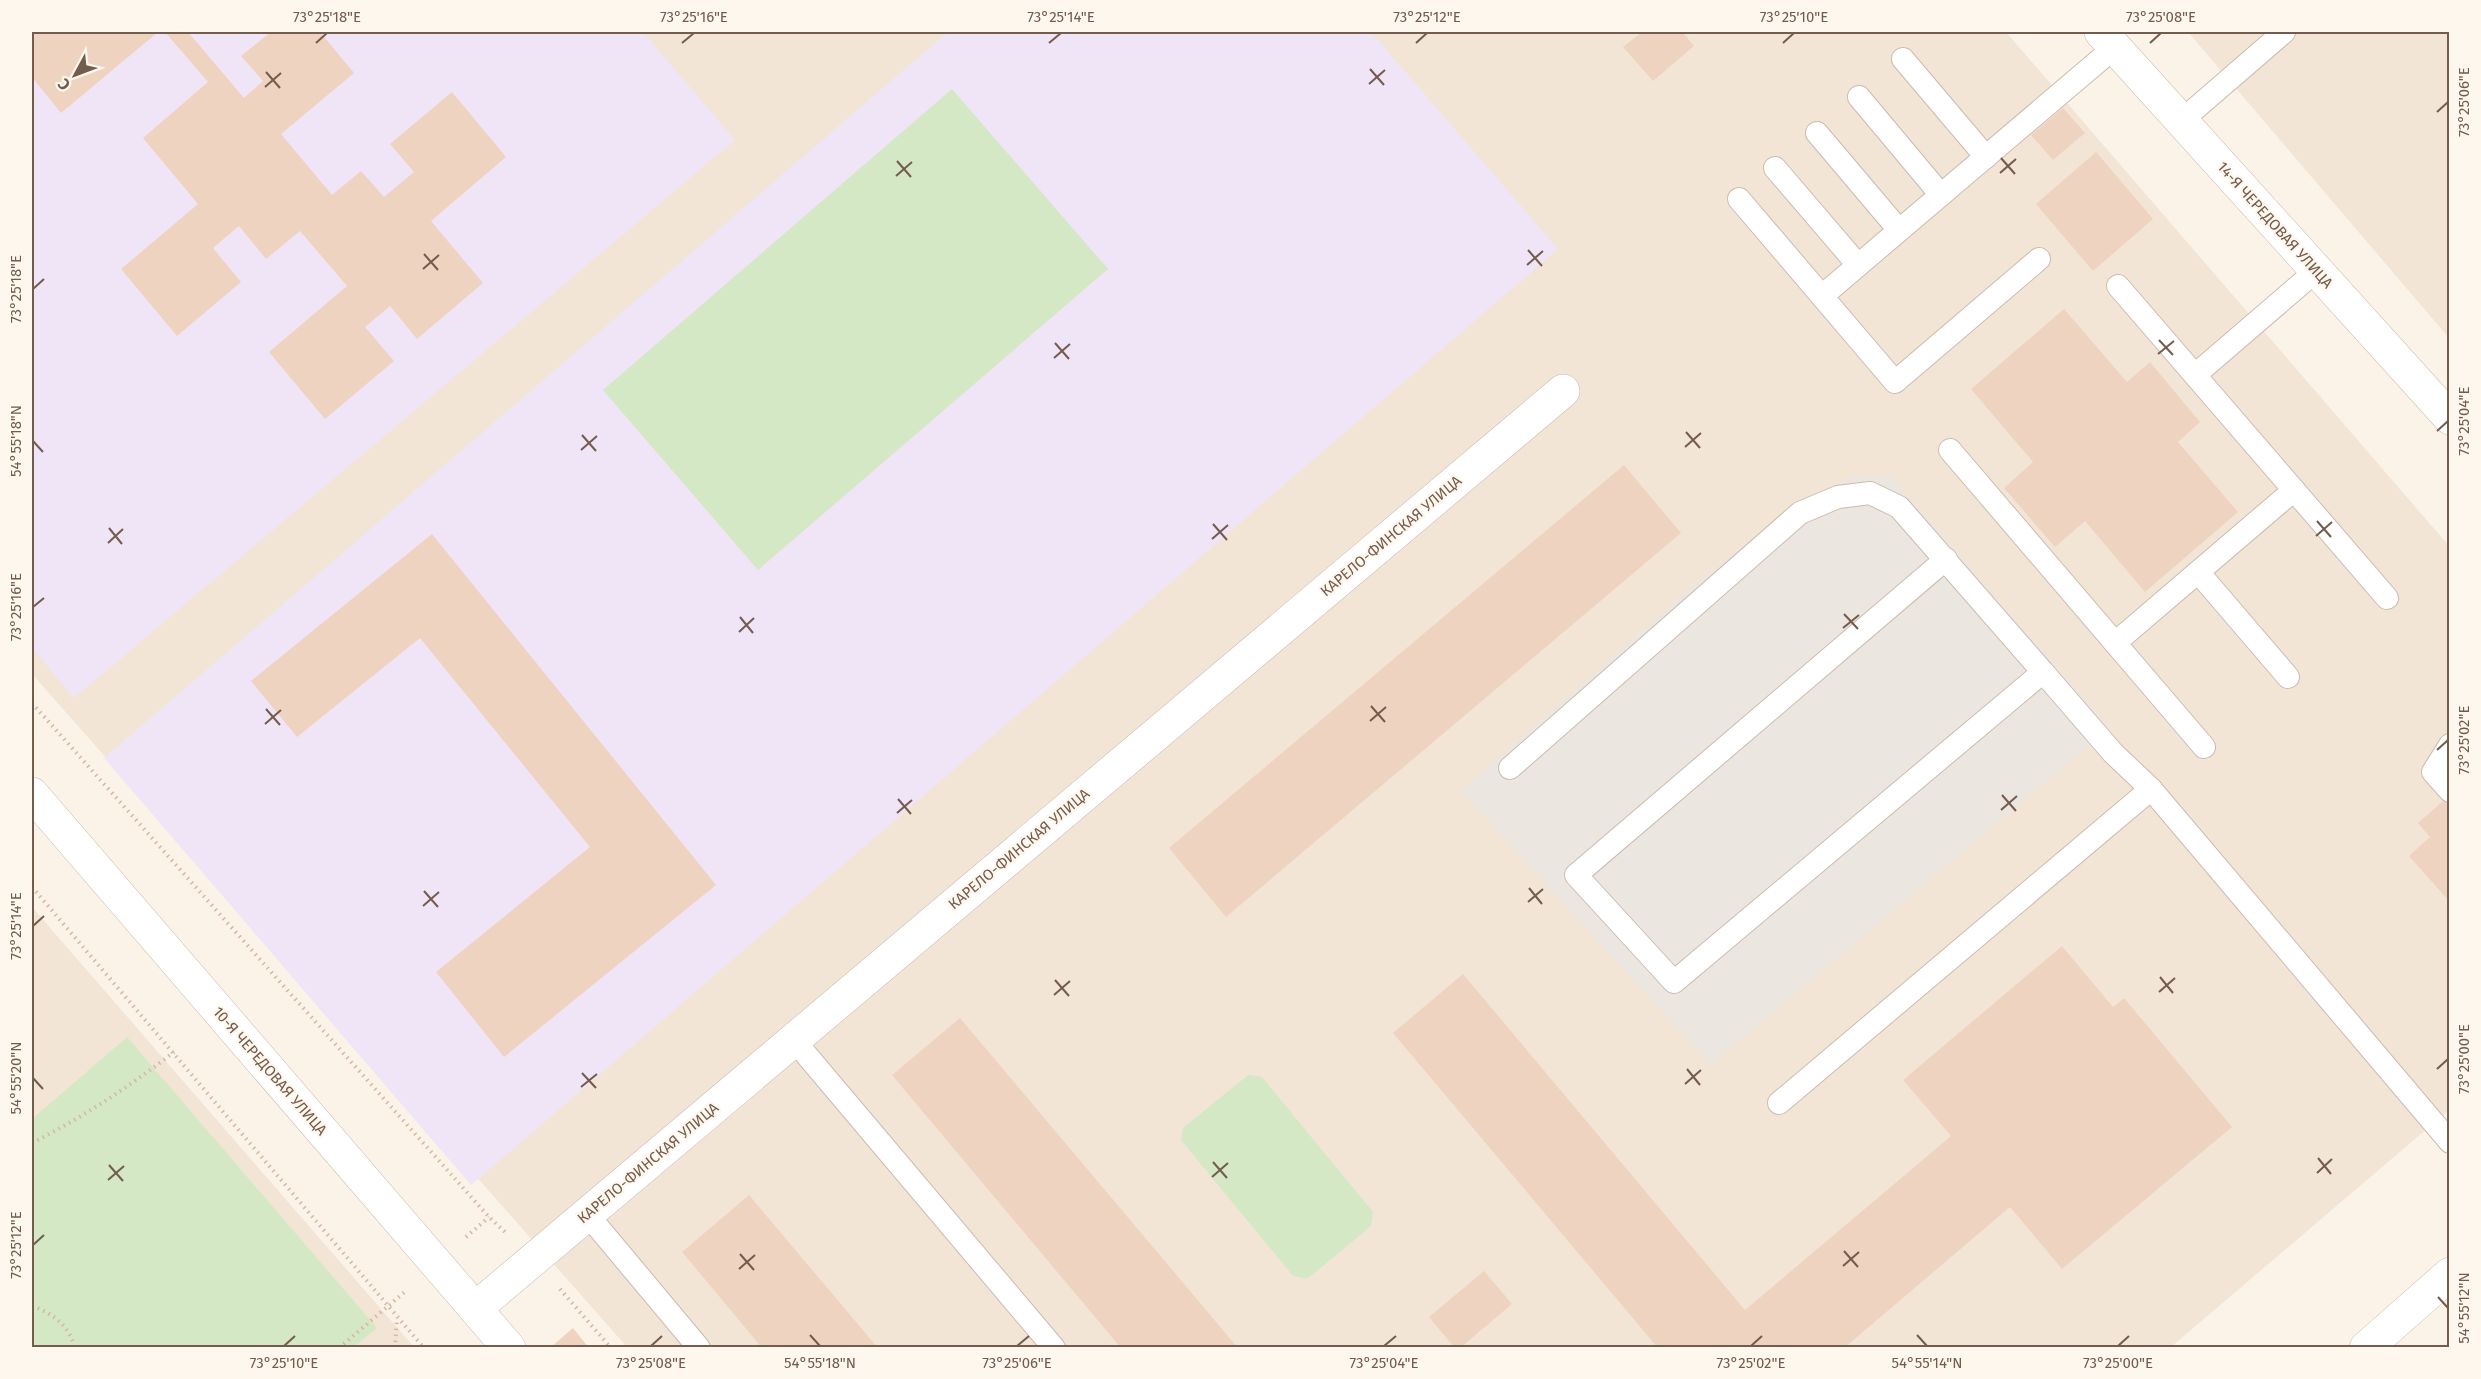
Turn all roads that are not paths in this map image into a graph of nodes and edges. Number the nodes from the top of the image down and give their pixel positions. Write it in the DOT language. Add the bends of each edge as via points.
graph roads {
  1 [pos="2284,32"];
  2 [pos="2108,39"];
  3 [pos="1903,59"];
  4 [pos="1858,97"];
  5 [pos="2181,121"];
  6 [pos="1816,133"];
  7 [pos="1986,157"];
  8 [pos="1775,168"];
  9 [pos="1941,195"];
  10 [pos="1739,199"];
  11 [pos="1899,230"];
  12 [pos="2039,259"];
  13 [pos="1858,265"];
  14 [pos="2316,271"];
  15 [pos="2118,286"];
  16 [pos="1822,296"];
  17 [pos="2195,375"];
  18 [pos="1563,391"];
  19 [pos="2450,418"];
  20 [pos="1950,450"];
  21 [pos="2294,490"];
  22 [pos="1946,559"];
  23 [pos="2198,572"];
  24 [pos="2387,598"];
  25 [pos="2115,644"];
  26 [pos="2043,672"];
  27 [pos="2288,677"];
  28 [pos="2450,745"];
  29 [pos="2204,747"];
  30 [pos="1510,768"];
  31 [pos="2151,789"];
  32 [pos="2450,791"];
  33 [pos="32,794"];
  34 [pos="794,1039"];
  35 [pos="1779,1103"];
  36 [pos="2450,1142"];
  37 [pos="587,1214"];
  38 [pos="2450,1274"];
  39 [pos="476,1308"];
  40 [pos="509,1347"];
  41 [pos="699,1347"];
  42 [pos="1054,1347"];
  43 [pos="2366,1347"];
  1 -- 5 [label="lane"];
  2 -- 5 [label="street, 14-Я ЧЕРЕДОВАЯ УЛИЦА"];
  2 -- 7 [label="lane"];
  3 -- 7 [label="lane"];
  4 -- 9 [label="lane"];
  5 -- 14 [label="street, 14-Я ЧЕРЕДОВАЯ УЛИЦА"];
  6 -- 11 [label="lane"];
  7 -- 9 [label="lane"];
  8 -- 13 [label="lane"];
  9 -- 11 [label="lane"];
  10 -- 16 [label="lane"];
  11 -- 13 [label="lane"];
  12 -- 16 [label="lane" via="1895,382"];
  13 -- 16 [label="lane"];
  14 -- 17 [label="lane"];
  14 -- 19 [label="street, 14-Я ЧЕРЕДОВАЯ УЛИЦА"];
  15 -- 17 [label="lane"];
  17 -- 21 [label="lane"];
  18 -- 34 [label="street, КАРЕЛО-ФИНСКАЯ УЛИЦА"];
  20 -- 25 [label="lane"];
  21 -- 23 [label="lane"];
  21 -- 24 [label="lane"];
  22 -- 26 [label="lane"];
  22 -- 26 [label="lane" via="1576,875 1674,982"];
  22 -- 30 [label="lane" via="1899,507 1870,493 1838,497 1800,513"];
  23 -- 25 [label="lane"];
  23 -- 27 [label="lane"];
  25 -- 29 [label="lane"];
  26 -- 31 [label="lane" via="2113,753"];
  28 -- 32 [label="lane" via="2433,772"];
  31 -- 35 [label="lane"];
  31 -- 36 [label="lane"];
  33 -- 39 [label="street, 10-Я ЧЕРЕДОВАЯ УЛИЦА"];
  34 -- 37 [label="street, КАРЕЛО-ФИНСКАЯ УЛИЦА"];
  34 -- 42 [label="lane"];
  37 -- 39 [label="street, КАРЕЛО-ФИНСКАЯ УЛИЦА"];
  37 -- 41 [label="lane"];
  38 -- 43 [label="street"];
  39 -- 40 [label="street, 10-Я ЧЕРЕДОВАЯ УЛИЦА"];
}
